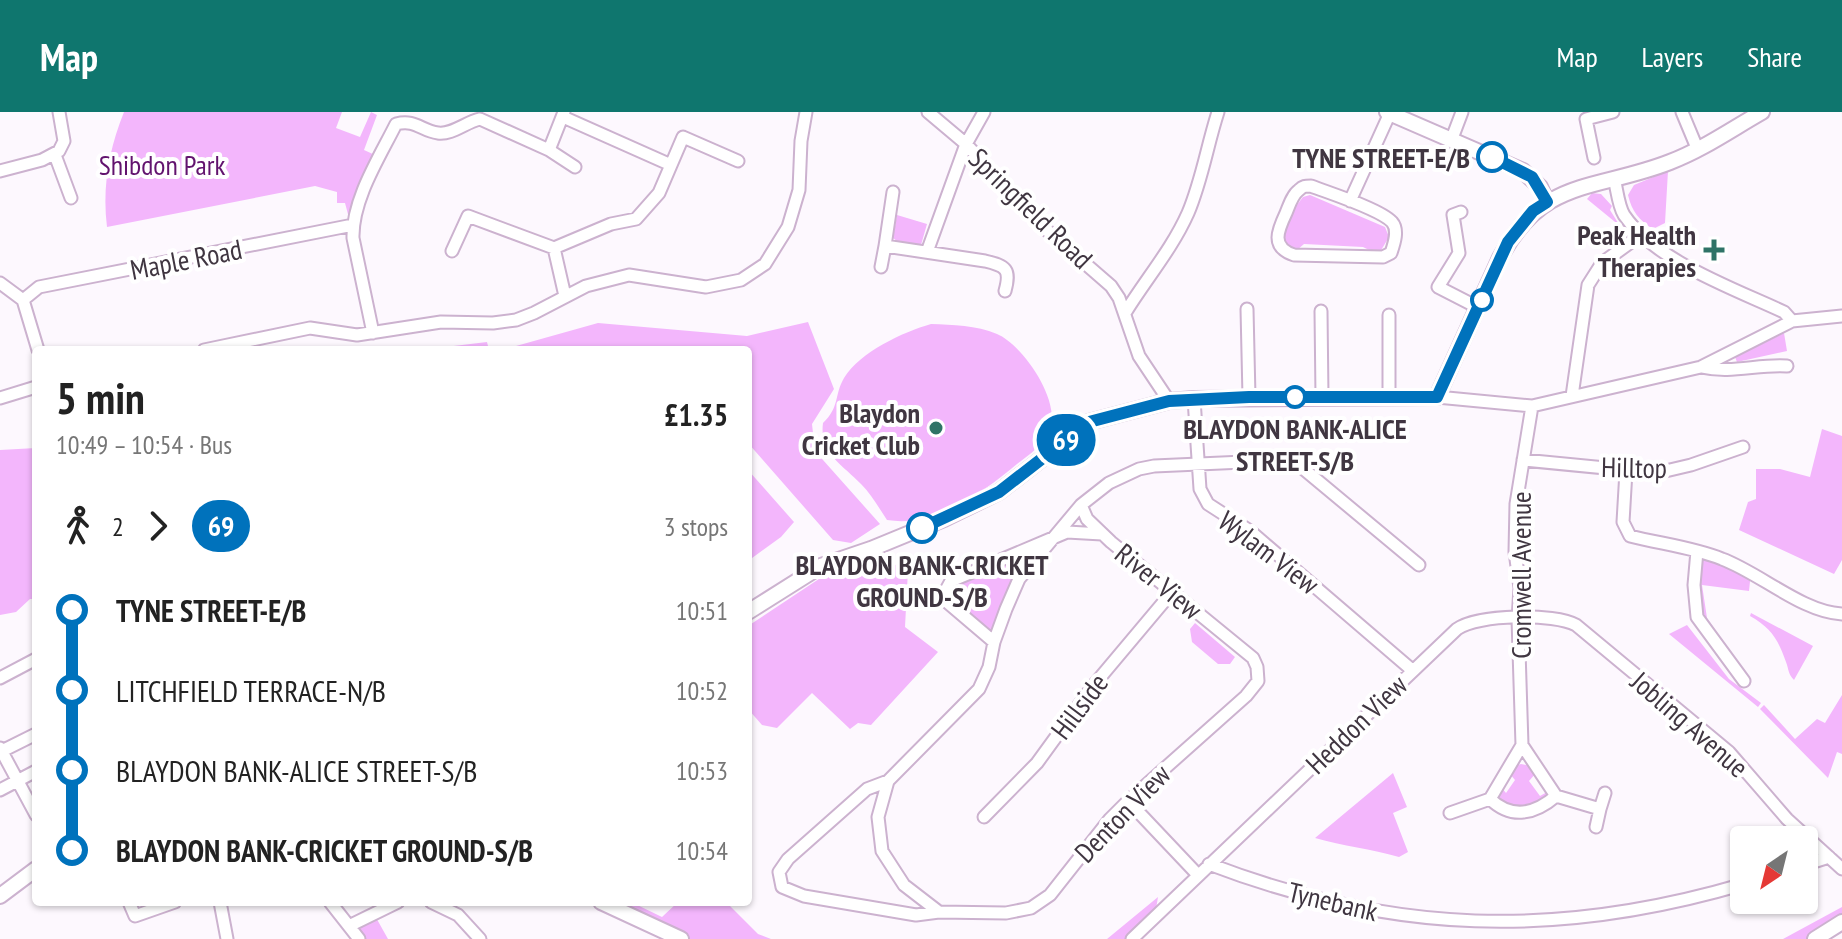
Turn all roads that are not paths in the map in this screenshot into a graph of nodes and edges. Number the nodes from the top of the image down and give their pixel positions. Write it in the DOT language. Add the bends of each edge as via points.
graph roads {
  1 [pos="59,112"];
  2 [pos="806,112"];
  3 [pos="928,112"];
  4 [pos="984,112"];
  5 [pos="1218,112"];
  6 [pos="1462,112"];
  7 [pos="1613,112"];
  8 [pos="1682,112"];
  9 [pos="1762,112"];
  10 [pos="1388,113"];
  11 [pos="564,114"];
  12 [pos="1451,141"];
  13 [pos="966,144"];
  14 [pos="1697,148"];
  15 [pos="549,150"];
  16 [pos="55,155"];
  17 [pos="1594,158"];
  18 [pos="738,161"];
  19 [pos="671,165"];
  20 [pos="575,167"];
  21 [pos="0,171"];
  22 [pos="1614,178"];
  23 [pos="893,192"];
  24 [pos="71,198"];
  25 [pos="1350,201"];
  26 [pos="1547,202"];
  27 [pos="1461,212"];
  28 [pos="353,225"];
  29 [pos="1642,234"];
  30 [pos="885,246"];
  31 [pos="554,248"];
  32 [pos="452,251"];
  33 [pos="927,252"];
  34 [pos="881,267"];
  35 [pos="1,285"];
  36 [pos="1005,291"];
  37 [pos="565,296"];
  38 [pos="23,300"];
  39 [pos="1479,308"];
  40 [pos="1247,309"];
  41 [pos="1321,311"];
  42 [pos="1125,313"];
  43 [pos="1389,315"];
  44 [pos="1842,316"];
  45 [pos="1792,321"];
  46 [pos="373,333"];
  47 [pos="37,346"];
  48 [pos="223,346"];
  49 [pos="1787,366"];
  50 [pos="1701,367"];
  51 [pos="32,388"];
  52 [pos="1572,396"];
  53 [pos="1249,397"];
  54 [pos="1322,397"];
  55 [pos="1389,397"];
  56 [pos="1437,397"];
  57 [pos="0,398"];
  58 [pos="1194,399"];
  59 [pos="1169,401"];
  60 [pos="1532,406"];
  61 [pos="1743,447"];
  62 [pos="1523,460"];
  63 [pos="1199,463"];
  64 [pos="1626,471"];
  65 [pos="1081,505"];
  66 [pos="1102,534"];
  67 [pos="1050,540"];
  68 [pos="1697,551"];
  69 [pos="1419,565"];
  70 [pos="1172,592"];
  71 [pos="752,609"];
  72 [pos="1842,614"];
  73 [pos="1518,619"];
  74 [pos="994,642"];
  75 [pos="1245,650"];
  76 [pos="32,661"];
  77 [pos="1412,670"];
  78 [pos="0,678"];
  79 [pos="1744,681"];
  80 [pos="32,736"];
  81 [pos="1522,745"];
  82 [pos="1,750"];
  83 [pos="32,773"];
  84 [pos="18,781"];
  85 [pos="888,781"];
  86 [pos="0,790"];
  87 [pos="1605,793"];
  88 [pos="1556,796"];
  89 [pos="1490,799"];
  90 [pos="1128,801"];
  91 [pos="32,807"];
  92 [pos="1600,809"];
  93 [pos="1450,813"];
  94 [pos="984,817"];
  95 [pos="1596,827"];
  96 [pos="1829,857"];
  97 [pos="1818,861"];
  98 [pos="1209,864"];
  99 [pos="1842,869"];
  100 [pos="32,872"];
  101 [pos="1198,875"];
  102 [pos="1730,889"];
  103 [pos="0,896"];
  104 [pos="131,906"];
  105 [pos="164,906"];
  106 [pos="221,906"];
  107 [pos="333,906"];
  108 [pos="390,906"];
  109 [pos="439,906"];
  110 [pos="610,906"];
  111 [pos="939,912"];
  112 [pos="1842,922"];
  113 [pos="349,926"];
  114 [pos="227,939"];
  115 [pos="359,939"];
  116 [pos="480,939"];
  117 [pos="681,939"];
  118 [pos="1132,939"];
  119 [pos="1815,939"];
  1 -- 16 [label="street" via="64,141"];
  2 -- 37 [label="street" via="795,209 776,251 757,271 706,287 629,275"];
  3 -- 13 [label="street, Springfield Road"];
  4 -- 13 [label="street"];
  5 -- 42 [label="street" via="1186,216"];
  6 -- 12 [label="street"];
  7 -- 17 [label="street" via="1586,119"];
  8 -- 14 [label="street"];
  9 -- 14 [label="street"];
  10 -- 12 [label="street"];
  10 -- 25 [label="street"];
  11 -- 15 [label="street"];
  11 -- 19 [label="street"];
  12 -- 26 [label="street" via="1532,177"];
  13 -- 33 [label="street"];
  13 -- 42 [label="street, Springfield Road" via="1042,226 1102,276"];
  14 -- 22 [label="street" via="1665,164"];
  15 -- 20 [label="street"];
  15 -- 28 [label="street" via="480,119 449,133 407,121 396,124"];
  16 -- 21 [label="street"];
  16 -- 24 [label="street"];
  18 -- 19 [label="street" via="683,137"];
  19 -- 31 [label="street" via="659,193 636,219"];
  22 -- 26 [label="street"];
  22 -- 29 [label="street" via="1623,213"];
  23 -- 30 [label="street"];
  25 -- 25 [label="street" via="1394,225 1395,243 1387,256 1294,255 1279,245 1278,230 1301,188 1311,186"];
  26 -- 39 [label="street" via="1508,242"];
  27 -- 39 [label="street" via="1453,215 1459,253 1438,287"];
  28 -- 38 [label="street, Maple Road" via="39,287"];
  28 -- 46 [label="street"];
  29 -- 45 [label="street" via="1681,263 1784,312"];
  29 -- 52 [label="street" via="1602,263 1588,285"];
  30 -- 33 [label="street"];
  30 -- 34 [label="street"];
  31 -- 32 [label="street" via="468,216"];
  31 -- 37 [label="street"];
  33 -- 36 [label="street" via="999,265 1008,275"];
  35 -- 38 [label="street"];
  37 -- 46 [label="street" via="516,320 441,322"];
  38 -- 47 [label="street"];
  39 -- 56 [label="street"];
  40 -- 53 [label="street"];
  41 -- 54 [label="street"];
  42 -- 59 [label="street, Springfield Road" via="1139,356"];
  43 -- 55 [label="street"];
  44 -- 45 [label="street"];
  45 -- 50 [label="street"];
  46 -- 48 [label="street" via="310,328"];
  49 -- 50 [label="street" via="1723,372"];
  50 -- 52 [label="street"];
  51 -- 57 [label="street"];
  52 -- 60 [label="street"];
  53 -- 54 [label="street"];
  53 -- 58 [label="street"];
  54 -- 55 [label="street"];
  55 -- 56 [label="street"];
  56 -- 60 [label="street"];
  58 -- 59 [label="street"];
  58 -- 63 [label="street, Wylam View"];
  59 -- 71 [label="street" via="1089,422 999,492 821,566"];
  60 -- 62 [label="street, Cromwell Avenue"];
  61 -- 64 [label="street, Hilltop" via="1657,473"];
  62 -- 64 [label="street, Hilltop"];
  62 -- 73 [label="street, Cromwell Avenue" via="1516,504"];
  63 -- 65 [label="street, Denton View" via="1139,469"];
  63 -- 69 [label="street, Denton View" via="1294,462"];
  63 -- 77 [label="street, Wylam View" via="1200,489 1210,507 1250,531"];
  64 -- 68 [label="street" via="1623,522 1630,536"];
  65 -- 66 [label="street, River View"];
  65 -- 67 [label="street, Denton View"];
  66 -- 67 [label="street" via="1067,532"];
  66 -- 70 [label="street, River View"];
  67 -- 74 [label="street, Denton View" via="1019,579"];
  67 -- 74 [label="street" via="968,572 947,586 947,602"];
  68 -- 72 [label="street" via="1751,572 1810,605"];
  68 -- 79 [label="street" via="1697,617"];
  70 -- 75 [label="street, River View"];
  70 -- 94 [label="street, Hillside" via="1037,763"];
  73 -- 77 [label="street, Heddon View" via="1464,624"];
  73 -- 81 [label="street, Cromwell Avenue"];
  73 -- 96 [label="street, Jobling Avenue" via="1561,618 1576,625 1729,752 1787,819"];
  74 -- 85 [label="street, Denton View" via="979,689"];
  75 -- 90 [label="street, Denton View" via="1257,667 1253,689"];
  76 -- 78 [label="street"];
  77 -- 98 [label="street, Heddon View"];
  80 -- 82 [label="street"];
  81 -- 88 [label="street"];
  81 -- 89 [label="street"];
  82 -- 84 [label="street"];
  83 -- 84 [label="street"];
  84 -- 86 [label="street"];
  84 -- 91 [label="street"];
  85 -- 111 [label="street" via="878,817 882,851 904,885"];
  85 -- 111 [label="street, Denton View" via="867,789 788,859 779,872 782,887 804,896 916,915"];
  87 -- 92 [label="street"];
  88 -- 89 [label="street" via="1524,813"];
  88 -- 92 [label="street"];
  89 -- 93 [label="street"];
  90 -- 101 [label="street"];
  90 -- 111 [label="street, Denton View" via="1050,895 1031,908 972,915"];
  92 -- 95 [label="street"];
  96 -- 97 [label="street"];
  96 -- 99 [label="street, Jobling Avenue"];
  98 -- 101 [label="street, Heddon View"];
  98 -- 102 [label="street, Tynebank" via="1289,893 1361,910 1504,925 1603,918"];
  100 -- 103 [label="street"];
  101 -- 118 [label="street, Heddon View"];
  104 -- 105 [label="street" via="135,916"];
  106 -- 114 [label="street"];
  107 -- 113 [label="street"];
  108 -- 113 [label="street"];
  109 -- 116 [label="street" via="458,915"];
  110 -- 117 [label="street"];
  112 -- 119 [label="street"];
  113 -- 115 [label="street"];
}
